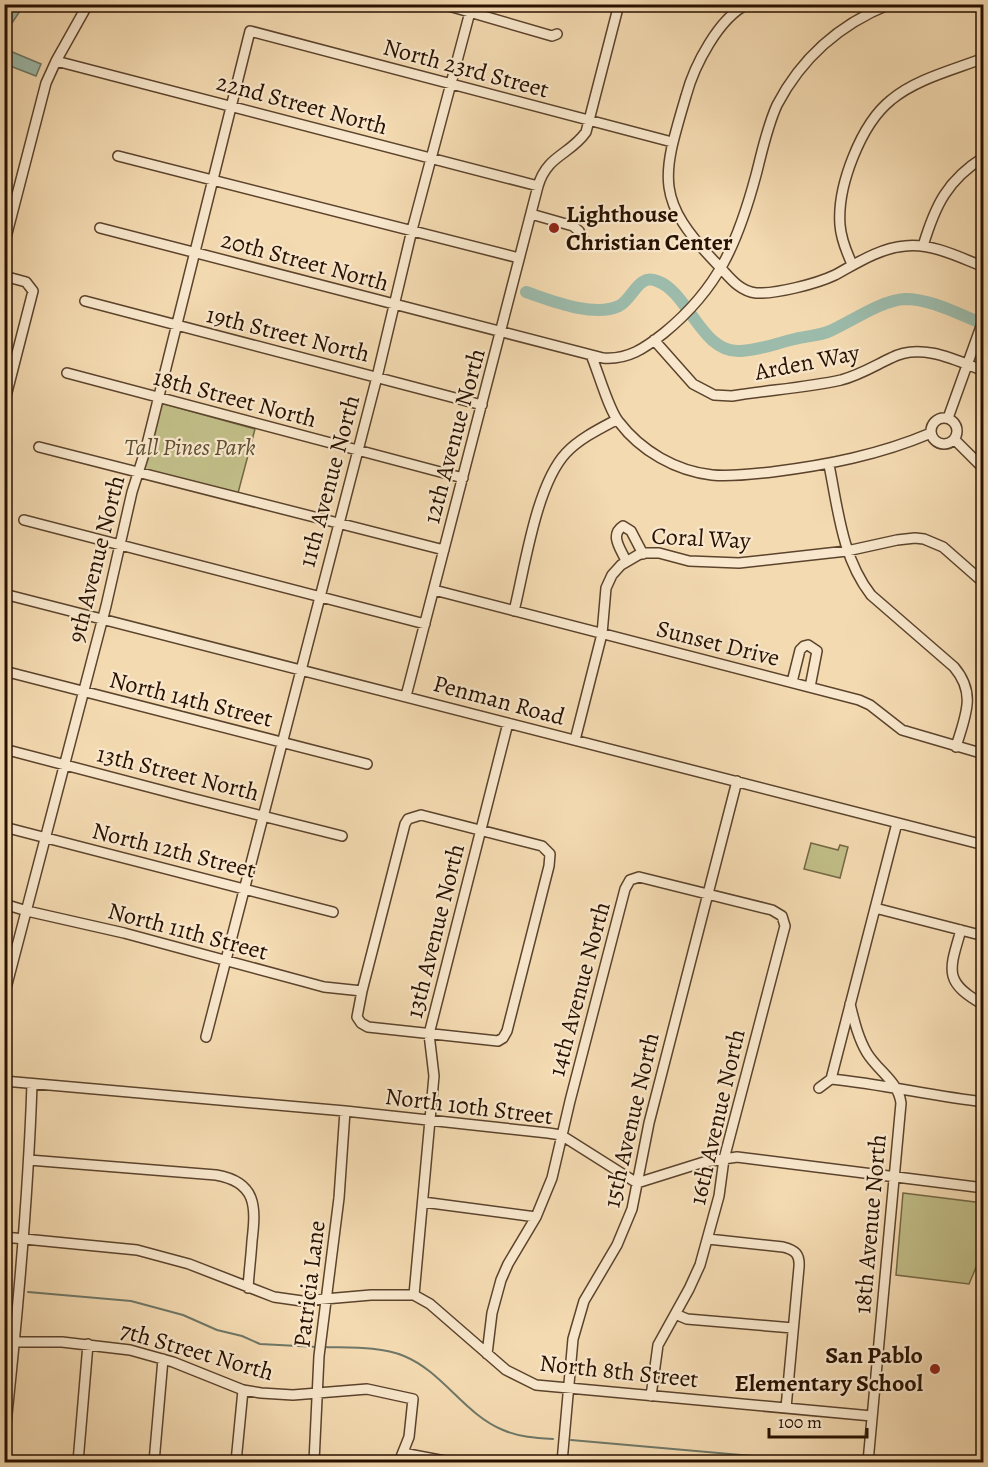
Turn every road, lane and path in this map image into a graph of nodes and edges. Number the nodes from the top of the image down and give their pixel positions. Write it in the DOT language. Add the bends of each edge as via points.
graph roads {
  1 [pos="88,4"];
  2 [pos="442,4"];
  3 [pos="619,4"];
  4 [pos="748,4"];
  5 [pos="890,4"];
  6 [pos="470,12"];
  7 [pos="250,31"];
  8 [pos="557,34"];
  9 [pos="984,58"];
  10 [pos="56,61"];
  11 [pos="452,84"];
  12 [pos="231,106"];
  13 [pos="589,120"];
  14 [pos="672,142"];
  15 [pos="118,156"];
  16 [pos="984,157"];
  17 [pos="431,158"];
  18 [pos="212,179"];
  19 [pos="538,186"];
  20 [pos="531,214"];
  21 [pos="100,228"];
  22 [pos="412,230"];
  23 [pos="4,245"];
  24 [pos="586,245"];
  25 [pos="923,246"];
  26 [pos="194,252"];
  27 [pos="519,258"];
  28 [pos="852,264"];
  29 [pos="984,267"];
  30 [pos="721,268"];
  31 [pos="4,276"];
  32 [pos="85,301"];
  33 [pos="394,305"];
  34 [pos="984,318"];
  35 [pos="176,326"];
  36 [pos="501,332"];
  37 [pos="654,340"];
  38 [pos="591,355"];
  39 [pos="967,364"];
  40 [pos="984,371"];
  41 [pos="67,373"];
  42 [pos="377,377"];
  43 [pos="158,399"];
  44 [pos="4,405"];
  45 [pos="482,405"];
  46 [pos="948,418"];
  47 [pos="616,420"];
  48 [pos="931,433"];
  49 [pos="955,440"];
  50 [pos="39,447"];
  51 [pos="357,451"];
  52 [pos="829,465"];
  53 [pos="984,469"];
  54 [pos="139,472"];
  55 [pos="463,478"];
  56 [pos="24,520"];
  57 [pos="339,523"];
  58 [pos="121,545"];
  59 [pos="444,550"];
  60 [pos="848,551"];
  61 [pos="643,554"];
  62 [pos="626,561"];
  63 [pos="984,584"];
  64 [pos="434,590"];
  65 [pos="4,594"];
  66 [pos="319,596"];
  67 [pos="514,611"];
  68 [pos="102,618"];
  69 [pos="425,624"];
  70 [pos="602,634"];
  71 [pos="301,669"];
  72 [pos="4,671"];
  73 [pos="792,682"];
  74 [pos="810,687"];
  75 [pos="82,692"];
  76 [pos="406,696"];
  77 [pos="508,723"];
  78 [pos="575,740"];
  79 [pos="282,742"];
  80 [pos="956,747"];
  81 [pos="4,749"];
  82 [pos="984,754"];
  83 [pos="64,764"];
  84 [pos="368,764"];
  85 [pos="737,781"];
  86 [pos="263,815"];
  87 [pos="897,823"];
  88 [pos="4,827"];
  89 [pos="481,831"];
  90 [pos="342,836"];
  91 [pos="45,838"];
  92 [pos="984,845"];
  93 [pos="245,888"];
  94 [pos="708,894"];
  95 [pos="4,904"];
  96 [pos="875,908"];
  97 [pos="27,911"];
  98 [pos="333,912"];
  99 [pos="961,930"];
  100 [pos="984,936"];
  101 [pos="226,960"];
  102 [pos="362,990"];
  103 [pos="5,992"];
  104 [pos="850,1004"];
  105 [pos="984,1005"];
  106 [pos="429,1034"];
  107 [pos="206,1036"];
  108 [pos="831,1079"];
  109 [pos="4,1082"];
  110 [pos="32,1084"];
  111 [pos="897,1087"];
  112 [pos="819,1088"];
  113 [pos="984,1102"];
  114 [pos="345,1111"];
  115 [pos="430,1120"];
  116 [pos="561,1135"];
  117 [pos="724,1159"];
  118 [pos="29,1160"];
  119 [pos="893,1176"];
  120 [pos="637,1183"];
  121 [pos="984,1188"];
  122 [pos="423,1202"];
  123 [pos="536,1217"];
  124 [pos="4,1237"];
  125 [pos="23,1238"];
  126 [pos="708,1239"];
  127 [pos="248,1288"];
  128 [pos="414,1295"];
  129 [pos="326,1299"];
  130 [pos="675,1314"];
  131 [pos="793,1328"];
  132 [pos="9,1342"];
  133 [pos="88,1344"];
  134 [pos="487,1354"];
  135 [pos="163,1359"];
  136 [pos="569,1389"];
  137 [pos="243,1390"];
  138 [pos="317,1393"];
  139 [pos="651,1396"];
  140 [pos="786,1408"];
  141 [pos="872,1416"];
  142 [pos="4,1442"];
  143 [pos="401,1458"];
  144 [pos="78,1462"];
  145 [pos="154,1462"];
  146 [pos="236,1462"];
  147 [pos="314,1462"];
  148 [pos="450,1462"];
  149 [pos="562,1462"];
  150 [pos="868,1462"];
  1 -- 10 [label="street"];
  2 -- 6 [label="street"];
  3 -- 13 [label="street, 12th Avenue North"];
  4 -- 14 [label="street" via="729,17 702,58 690,80"];
  5 -- 30 [label="street, 20th Street North" via="836,33 812,54 794,78 768,128 742,224"];
  6 -- 8 [label="street" via="552,36"];
  6 -- 11 [label="street, 11th Avenue North"];
  7 -- 11 [label="street, North 23rd Street"];
  7 -- 12 [label="street, 9th Avenue North"];
  9 -- 28 [label="street" via="911,87 892,99 863,132 839,215 841,237"];
  10 -- 12 [label="street, 22nd Street North"];
  10 -- 23 [label="street" via="46,83"];
  11 -- 13 [label="street, North 23rd Street"];
  11 -- 17 [label="street, 11th Avenue North"];
  12 -- 17 [label="street, 22nd Street North"];
  12 -- 18 [label="street, 9th Avenue North"];
  13 -- 14 [label="street, North 23rd Street"];
  13 -- 19 [label="street, 12th Avenue North" via="580,140 545,168"];
  14 -- 30 [label="street" via="668,162 670,198 684,227"];
  15 -- 18 [label="street"];
  16 -- 25 [label="street" via="961,173 943,194"];
  17 -- 19 [label="street, 22nd Street North"];
  17 -- 22 [label="street, 11th Avenue North"];
  18 -- 22 [label="street"];
  18 -- 26 [label="street, 9th Avenue North"];
  19 -- 20 [label="street, 12th Avenue North"];
  20 -- 24 [label="street" via="573,226"];
  20 -- 27 [label="street, 12th Avenue North"];
  21 -- 26 [label="street, 20th Street North"];
  22 -- 27 [label="street"];
  22 -- 33 [label="street, 11th Avenue North"];
  25 -- 28 [label="street" via="893,248"];
  25 -- 29 [label="street"];
  26 -- 33 [label="street, 20th Street North"];
  26 -- 35 [label="street, 9th Avenue North"];
  27 -- 36 [label="street, 12th Avenue North"];
  28 -- 30 [label="street" via="821,281 755,293 737,285"];
  30 -- 37 [label="street, 20th Street North" via="689,311"];
  31 -- 44 [label="street" via="26,282 33,291"];
  32 -- 35 [label="street, 19th Street North"];
  33 -- 36 [label="street, 20th Street North"];
  33 -- 42 [label="street, 11th Avenue North"];
  34 -- 39 [label="street"];
  35 -- 42 [label="street, 19th Street North"];
  35 -- 43 [label="street, 9th Avenue North"];
  36 -- 38 [label="street, 20th Street North"];
  36 -- 45 [label="street, 12th Avenue North"];
  37 -- 38 [label="street, 20th Street North" via="625,357"];
  37 -- 39 [label="street, Arden Way" via="693,384 714,395 732,396 839,380 910,352"];
  38 -- 47 [label="street"];
  39 -- 40 [label="street, Arden Way"];
  39 -- 46 [label="street"];
  41 -- 43 [label="street, 18th Street North"];
  42 -- 45 [label="street, 19th Street North"];
  42 -- 51 [label="street, 11th Avenue North"];
  43 -- 51 [label="street, 18th Street North"];
  43 -- 54 [label="street, 9th Avenue North"];
  45 -- 55 [label="street, 12th Avenue North"];
  46 -- 48 [label="street" via="935,422"];
  46 -- 49 [label="street" via="957,428"];
  47 -- 52 [label="street" via="654,454 712,475 738,476"];
  47 -- 67 [label="street" via="572,447 551,474"];
  48 -- 49 [label="street" via="935,441 943,444"];
  48 -- 52 [label="street"];
  49 -- 53 [label="street"];
  50 -- 54 [label="street"];
  51 -- 55 [label="street, 18th Street North"];
  51 -- 57 [label="street, 11th Avenue North"];
  52 -- 60 [label="street"];
  54 -- 57 [label="street"];
  54 -- 58 [label="street, 9th Avenue North"];
  55 -- 59 [label="street, 12th Avenue North"];
  56 -- 58 [label="street"];
  57 -- 59 [label="street"];
  57 -- 66 [label="street, 11th Avenue North"];
  58 -- 66 [label="street"];
  58 -- 68 [label="street, 9th Avenue North"];
  59 -- 64 [label="street, 12th Avenue North"];
  60 -- 61 [label="street, Coral Way" via="739,563"];
  60 -- 63 [label="street, Coral Way" via="905,538 924,539 943,547"];
  60 -- 80 [label="street" via="856,573 871,595 954,667 964,681 967,709"];
  61 -- 62 [label="street, Coral Way"];
  61 -- 62 [label="street" via="632,531 623,526 615,537"];
  62 -- 70 [label="street, Coral Way" via="606,588"];
  64 -- 67 [label="street, Sunset Drive"];
  64 -- 69 [label="street, 12th Avenue North"];
  65 -- 68 [label="street, Penman Road"];
  66 -- 69 [label="street"];
  66 -- 71 [label="street, 11th Avenue North"];
  67 -- 70 [label="street, Sunset Drive"];
  68 -- 71 [label="street, Penman Road"];
  68 -- 75 [label="street, 9th Avenue North"];
  69 -- 76 [label="street, 12th Avenue North"];
  70 -- 73 [label="street, Sunset Drive"];
  70 -- 78 [label="street, Coral Way"];
  71 -- 76 [label="street, Penman Road"];
  71 -- 79 [label="street, 11th Avenue North"];
  72 -- 75 [label="street, North 14th Street"];
  73 -- 74 [label="street, Sunset Drive"];
  73 -- 74 [label="street" via="800,650 808,645 817,651"];
  74 -- 80 [label="street, Sunset Drive" via="859,700 902,730"];
  75 -- 79 [label="street, North 14th Street"];
  75 -- 83 [label="street, 9th Avenue North"];
  76 -- 77 [label="street, Penman Road"];
  77 -- 78 [label="street, Penman Road"];
  77 -- 89 [label="street, 13th Avenue North"];
  78 -- 85 [label="street, Penman Road"];
  79 -- 84 [label="street, North 14th Street"];
  79 -- 86 [label="street, 11th Avenue North"];
  80 -- 82 [label="street, Sunset Drive"];
  81 -- 83 [label="street, 13th Street North"];
  83 -- 86 [label="street, 13th Street North"];
  83 -- 91 [label="street, 9th Avenue North"];
  85 -- 87 [label="street, Penman Road"];
  85 -- 94 [label="street, 15th Avenue North"];
  86 -- 90 [label="street, 13th Street North"];
  86 -- 93 [label="street, 11th Avenue North"];
  87 -- 92 [label="street, Penman Road"];
  87 -- 96 [label="street"];
  88 -- 91 [label="street, North 12th Street"];
  89 -- 102 [label="street" via="421,815 408,819"];
  89 -- 106 [label="street, 13th Avenue North"];
  89 -- 106 [label="street" via="542,846 550,854 507,1031 503,1038 489,1042"];
  91 -- 93 [label="street, North 12th Street"];
  91 -- 97 [label="street, 9th Avenue North"];
  93 -- 98 [label="street, North 12th Street"];
  93 -- 101 [label="street, 11th Avenue North"];
  94 -- 116 [label="street, 14th Avenue North" via="639,877 630,880"];
  94 -- 117 [label="street, 16th Avenue North" via="778,912 785,926"];
  94 -- 120 [label="street, 15th Avenue North"];
  95 -- 97 [label="street, North 11th Street"];
  96 -- 99 [label="street"];
  96 -- 104 [label="street"];
  97 -- 101 [label="street, North 11th Street"];
  97 -- 103 [label="street, 9th Avenue North"];
  99 -- 100 [label="street"];
  99 -- 105 [label="street" via="952,975 959,989"];
  101 -- 102 [label="street, North 11th Street" via="324,987"];
  101 -- 107 [label="street, 11th Avenue North"];
  102 -- 106 [label="street" via="357,1017 361,1023"];
  104 -- 108 [label="street"];
  104 -- 111 [label="street" via="868,1055"];
  106 -- 115 [label="street, 13th Avenue North" via="434,1076"];
  108 -- 111 [label="street"];
  108 -- 112 [label="street"];
  109 -- 110 [label="street, North 10th Street"];
  110 -- 114 [label="street, North 10th Street"];
  110 -- 118 [label="street"];
  111 -- 113 [label="street"];
  111 -- 119 [label="street, 18th Avenue North" via="901,1102"];
  114 -- 115 [label="street, North 10th Street"];
  114 -- 129 [label="street, Patricia Lane" via="343,1162"];
  115 -- 116 [label="street, North 10th Street"];
  115 -- 122 [label="street, 13th Avenue North"];
  116 -- 120 [label="street, North 10th Street"];
  116 -- 123 [label="street, 14th Avenue North" via="552,1178"];
  117 -- 119 [label="street" via="749,1157"];
  117 -- 120 [label="street"];
  117 -- 126 [label="street, 16th Avenue North"];
  118 -- 125 [label="street"];
  118 -- 127 [label="street" via="230,1178 246,1189 255,1213"];
  119 -- 121 [label="street"];
  119 -- 141 [label="street, 18th Avenue North"];
  120 -- 136 [label="street, 15th Avenue North" via="626,1227 584,1301 578,1319"];
  122 -- 123 [label="street"];
  122 -- 128 [label="street, 13th Avenue North"];
  123 -- 134 [label="street, 14th Avenue North" via="501,1280"];
  124 -- 125 [label="street"];
  125 -- 127 [label="street" via="137,1250 189,1264"];
  125 -- 132 [label="street"];
  126 -- 130 [label="street, 16th Avenue North" via="695,1279"];
  126 -- 131 [label="street" via="783,1247 797,1254"];
  127 -- 129 [label="street" via="302,1301"];
  128 -- 129 [label="street"];
  128 -- 134 [label="street, North 8th Street" via="437,1309"];
  129 -- 138 [label="street, Patricia Lane"];
  130 -- 131 [label="street" via="687,1319"];
  130 -- 139 [label="street, 16th Avenue North" via="658,1345"];
  131 -- 140 [label="street"];
  132 -- 133 [label="street, 7th Street North"];
  132 -- 142 [label="street"];
  133 -- 135 [label="street, 7th Street North"];
  133 -- 144 [label="street"];
  134 -- 136 [label="street, North 8th Street" via="506,1370 536,1385"];
  135 -- 137 [label="street, 7th Street North"];
  135 -- 145 [label="street"];
  136 -- 139 [label="street, North 8th Street"];
  136 -- 149 [label="street, 15th Avenue North"];
  137 -- 138 [label="street, 7th Street North" via="278,1395"];
  137 -- 146 [label="street"];
  138 -- 143 [label="street, 7th Street North" via="368,1389 413,1399 409,1437"];
  138 -- 147 [label="street, Patricia Lane"];
  139 -- 140 [label="street, North 8th Street"];
  140 -- 141 [label="street, North 8th Street"];
  141 -- 150 [label="street, 18th Avenue North"];
  143 -- 148 [label="street"];
}
